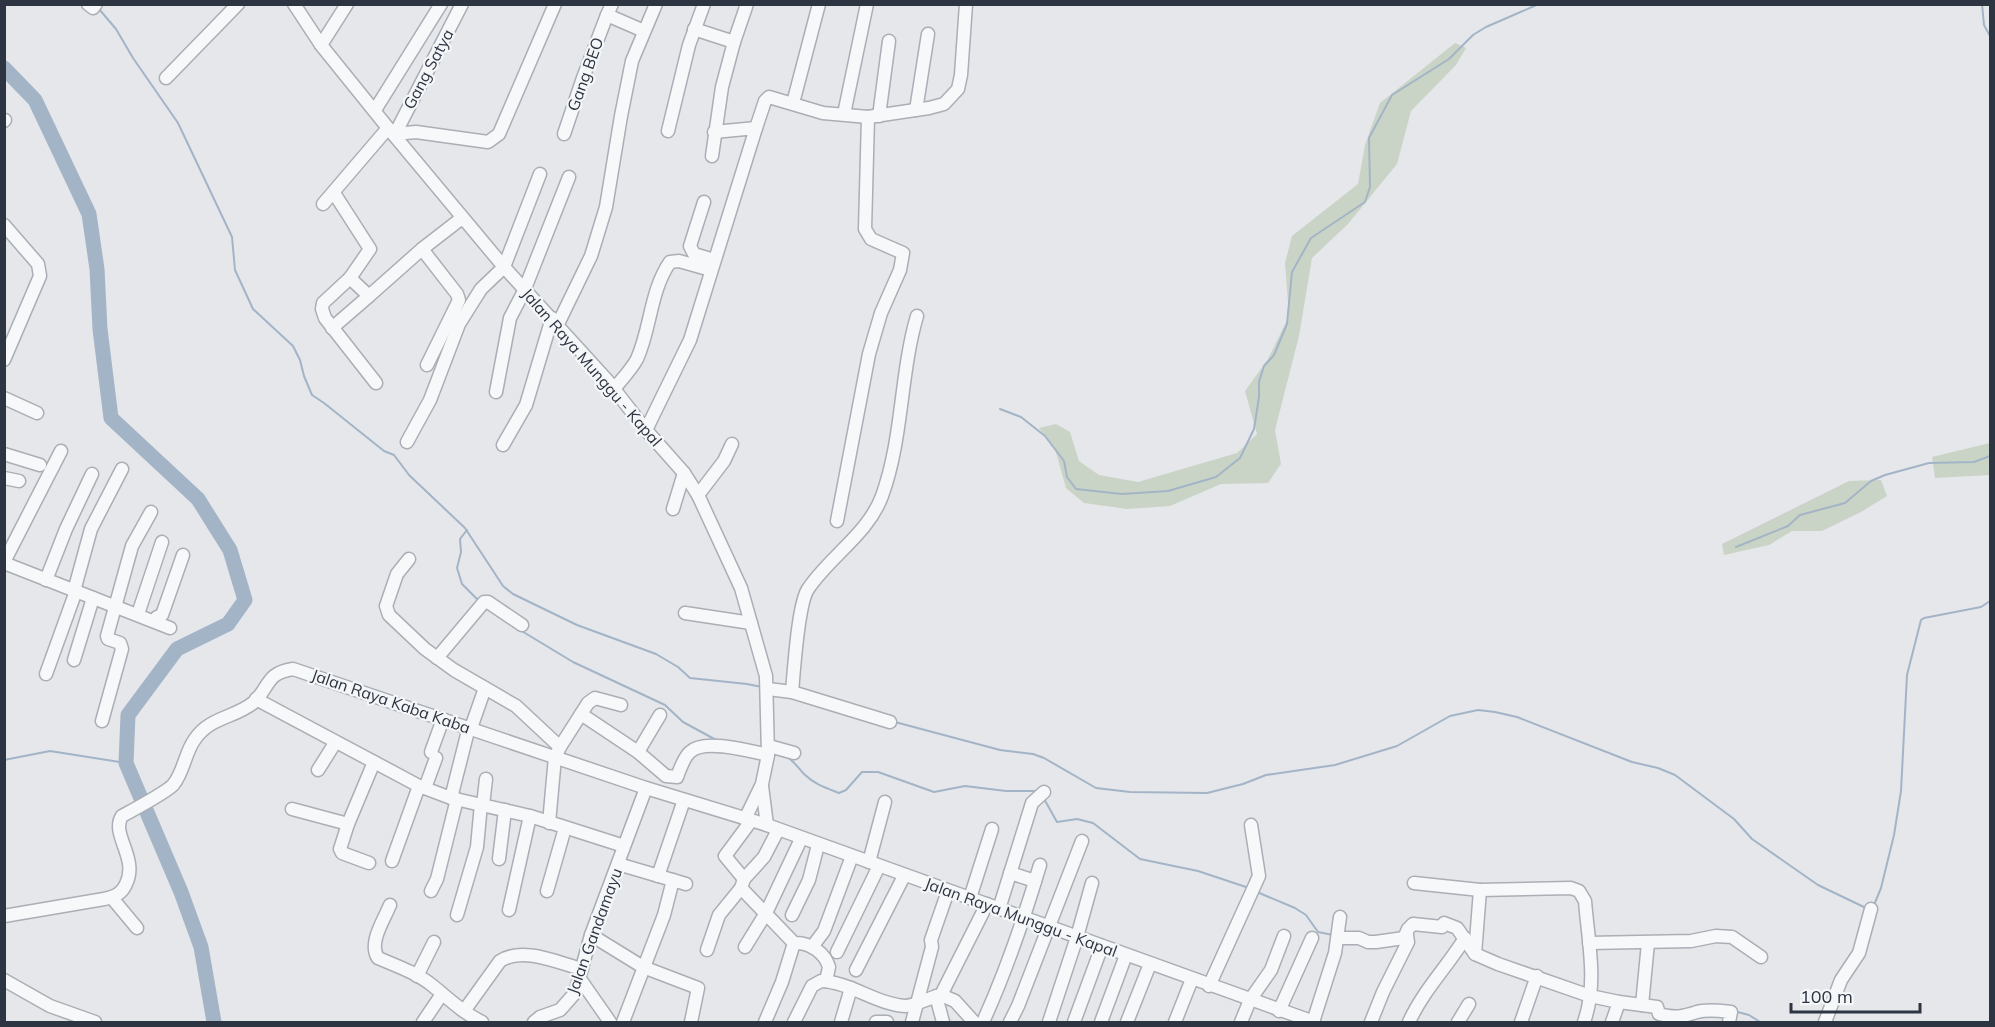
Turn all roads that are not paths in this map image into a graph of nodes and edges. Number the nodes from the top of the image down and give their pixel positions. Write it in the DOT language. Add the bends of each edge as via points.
graph roads {
  1 [pos="238,4"];
  2 [pos="294,4"];
  3 [pos="347,4"];
  4 [pos="441,4"];
  5 [pos="462,4"];
  6 [pos="555,4"];
  7 [pos="656,4"];
  8 [pos="704,4"];
  9 [pos="747,4"];
  10 [pos="819,4"];
  11 [pos="867,4"];
  12 [pos="966,4"];
  13 [pos="610,10"];
  14 [pos="694,29"];
  15 [pos="644,31"];
  16 [pos="928,34"];
  17 [pos="890,41"];
  18 [pos="734,42"];
  19 [pos="321,45"];
  20 [pos="166,78"];
  21 [pos="793,103"];
  22 [pos="375,110"];
  23 [pos="916,110"];
  24 [pos="844,114"];
  25 [pos="874,116"];
  26 [pos="756,128"];
  27 [pos="391,131"];
  28 [pos="668,131"];
  29 [pos="714,132"];
  30 [pos="564,134"];
  31 [pos="712,156"];
  32 [pos="540,174"];
  33 [pos="569,177"];
  34 [pos="334,193"];
  35 [pos="704,202"];
  36 [pos="323,204"];
  37 [pos="462,218"];
  38 [pos="6,230"];
  39 [pos="422,249"];
  40 [pos="712,265"];
  41 [pos="504,267"];
  42 [pos="350,278"];
  43 [pos="524,291"];
  44 [pos="369,296"];
  45 [pos="917,316"];
  46 [pos="554,322"];
  47 [pos="332,328"];
  48 [pos="4,360"];
  49 [pos="427,365"];
  50 [pos="376,383"];
  51 [pos="614,389"];
  52 [pos="496,392"];
  53 [pos="4,398"];
  54 [pos="37,413"];
  55 [pos="646,430"];
  56 [pos="407,442"];
  57 [pos="732,444"];
  58 [pos="503,445"];
  59 [pos="62,451"];
  60 [pos="4,454"];
  61 [pos="40,465"];
  62 [pos="122,469"];
  63 [pos="684,473"];
  64 [pos="92,474"];
  65 [pos="4,478"];
  66 [pos="19,481"];
  67 [pos="698,495"];
  68 [pos="673,509"];
  69 [pos="151,512"];
  70 [pos="837,521"];
  71 [pos="162,542"];
  72 [pos="183,555"];
  73 [pos="409,559"];
  74 [pos="4,563"];
  75 [pos="46,580"];
  76 [pos="75,591"];
  77 [pos="93,598"];
  78 [pos="115,605"];
  79 [pos="686,613"];
  80 [pos="138,614"];
  81 [pos="155,621"];
  82 [pos="751,623"];
  83 [pos="522,625"];
  84 [pos="170,628"];
  85 [pos="437,658"];
  86 [pos="74,660"];
  87 [pos="46,674"];
  88 [pos="770,686"];
  89 [pos="485,688"];
  90 [pos="792,692"];
  91 [pos="256,699"];
  92 [pos="621,705"];
  93 [pos="581,714"];
  94 [pos="660,716"];
  95 [pos="443,719"];
  96 [pos="102,721"];
  97 [pos="890,722"];
  98 [pos="470,728"];
  99 [pos="336,743"];
  100 [pos="768,750"];
  101 [pos="558,752"];
  102 [pos="638,752"];
  103 [pos="794,753"];
  104 [pos="374,762"];
  105 [pos="318,770"];
  106 [pos="666,776"];
  107 [pos="486,779"];
  108 [pos="762,784"];
  109 [pos="422,787"];
  110 [pos="646,788"];
  111 [pos="659,792"];
  112 [pos="1044,792"];
  113 [pos="454,798"];
  114 [pos="684,800"];
  115 [pos="885,802"];
  116 [pos="482,804"];
  117 [pos="292,809"];
  118 [pos="505,810"];
  119 [pos="530,816"];
  120 [pos="748,820"];
  121 [pos="549,823"];
  122 [pos="348,824"];
  123 [pos="1251,825"];
  124 [pos="564,828"];
  125 [pos="773,828"];
  126 [pos="992,829"];
  127 [pos="801,839"];
  128 [pos="1082,842"];
  129 [pos="818,845"];
  130 [pos="624,846"];
  131 [pos="852,856"];
  132 [pos="499,860"];
  133 [pos="392,861"];
  134 [pos="369,863"];
  135 [pos="618,864"];
  136 [pos="874,864"];
  137 [pos="1040,865"];
  138 [pos="1010,873"];
  139 [pos="658,876"];
  140 [pos="904,876"];
  141 [pos="673,880"];
  142 [pos="1035,881"];
  143 [pos="1092,883"];
  144 [pos="1414,883"];
  145 [pos="686,884"];
  146 [pos="743,884"];
  147 [pos="1480,890"];
  148 [pos="431,891"];
  149 [pos="547,891"];
  150 [pos="948,891"];
  151 [pos="112,898"];
  152 [pos="969,898"];
  153 [pos="987,904"];
  154 [pos="390,905"];
  155 [pos="999,909"];
  156 [pos="1871,909"];
  157 [pos="509,910"];
  158 [pos="766,913"];
  159 [pos="456,915"];
  160 [pos="792,915"];
  161 [pos="4,916"];
  162 [pos="1340,917"];
  163 [pos="1025,918"];
  164 [pos="1049,926"];
  165 [pos="137,928"];
  166 [pos="591,934"];
  167 [pos="1407,935"];
  168 [pos="1284,936"];
  169 [pos="1077,937"];
  170 [pos="1312,938"];
  171 [pos="1338,938"];
  172 [pos="1465,938"];
  173 [pos="434,942"];
  174 [pos="1648,942"];
  175 [pos="794,943"];
  176 [pos="1589,943"];
  177 [pos="813,945"];
  178 [pos="1102,946"];
  179 [pos="745,947"];
  180 [pos="707,950"];
  181 [pos="837,952"];
  182 [pos="1475,954"];
  183 [pos="1126,955"];
  184 [pos="1761,957"];
  185 [pos="1150,964"];
  186 [pos="643,967"];
  187 [pos="856,970"];
  188 [pos="581,974"];
  189 [pos="417,976"];
  190 [pos="1537,976"];
  191 [pos="4,980"];
  192 [pos="1192,980"];
  193 [pos="826,981"];
  194 [pos="1209,986"];
  195 [pos="851,988"];
  196 [pos="442,994"];
  197 [pos="938,995"];
  198 [pos="1590,996"];
  199 [pos="1250,1000"];
  200 [pos="917,1002"];
  201 [pos="1619,1002"];
  202 [pos="1469,1004"];
  203 [pos="1642,1005"];
  204 [pos="464,1011"];
  205 [pos="1279,1011"];
  206 [pos="1660,1019"];
  207 [pos="1299,1020"];
  208 [pos="1127,1022"];
  209 [pos="1313,1022"];
  210 [pos="95,1023"];
  211 [pos="423,1023"];
  212 [pos="482,1023"];
  213 [pos="534,1023"];
  214 [pos="610,1023"];
  215 [pos="623,1023"];
  216 [pos="691,1023"];
  217 [pos="765,1023"];
  218 [pos="794,1023"];
  219 [pos="841,1023"];
  220 [pos="876,1023"];
  221 [pos="887,1023"];
  222 [pos="912,1023"];
  223 [pos="943,1023"];
  224 [pos="974,1023"];
  225 [pos="983,1023"];
  226 [pos="1010,1023"];
  227 [pos="1049,1023"];
  228 [pos="1074,1023"];
  229 [pos="1101,1023"];
  230 [pos="1176,1023"];
  231 [pos="1241,1023"];
  232 [pos="1371,1023"];
  233 [pos="1409,1023"];
  234 [pos="1458,1023"];
  235 [pos="1521,1023"];
  236 [pos="1584,1023"];
  237 [pos="1612,1023"];
  238 [pos="1729,1023"];
  239 [pos="1825,1023"];
  1 -- 20 [label="street"];
  2 -- 19 [label="street, Jalan Raya Munggu - Kapal"];
  3 -- 19 [label="street"];
  4 -- 22 [label="street"];
  5 -- 27 [label="street, Gang Satya"];
  6 -- 27 [label="street" via="494,139 482,142"];
  7 -- 15 [label="street"];
  8 -- 14 [label="street"];
  9 -- 18 [label="street"];
  10 -- 21 [label="street"];
  11 -- 24 [label="street"];
  12 -- 23 [label="street" via="957,89 944,104"];
  13 -- 15 [label="street"];
  13 -- 30 [label="street, Gang BEO"];
  14 -- 18 [label="street"];
  14 -- 28 [label="street"];
  15 -- 46 [label="street" via="632,61 606,207 591,256"];
  16 -- 23 [label="street"];
  17 -- 25 [label="street"];
  18 -- 29 [label="street"];
  19 -- 22 [label="street, Jalan Raya Munggu - Kapal"];
  21 -- 24 [label="street" via="823,113"];
  21 -- 26 [label="street" via="773,97 766,99"];
  22 -- 27 [label="street, Jalan Raya Munggu - Kapal"];
  23 -- 25 [label="street"];
  24 -- 25 [label="street"];
  25 -- 70 [label="street" via="865,229 871,238 903,253 869,354"];
  26 -- 29 [label="street"];
  26 -- 40 [label="street"];
  27 -- 34 [label="street, Gang Satya"];
  27 -- 37 [label="street, Jalan Raya Munggu - Kapal"];
  29 -- 31 [label="street"];
  32 -- 41 [label="street"];
  33 -- 43 [label="street"];
  34 -- 36 [label="street, Gang Satya"];
  34 -- 42 [label="street" via="370,249"];
  35 -- 40 [label="street" via="690,246 694,254"];
  37 -- 39 [label="street"];
  37 -- 41 [label="street, Jalan Raya Munggu - Kapal"];
  38 -- 48 [label="street" via="38,264 40,276"];
  39 -- 44 [label="street"];
  39 -- 49 [label="street" via="459,300"];
  40 -- 51 [label="street" via="670,262 656,290 637,358"];
  40 -- 55 [label="street" via="690,340"];
  41 -- 43 [label="street, Jalan Raya Munggu - Kapal"];
  41 -- 56 [label="street" via="481,290 459,324 430,400"];
  42 -- 44 [label="street"];
  42 -- 47 [label="street" via="322,307"];
  43 -- 46 [label="street, Jalan Raya Munggu - Kapal"];
  43 -- 52 [label="street" via="510,318"];
  44 -- 47 [label="street"];
  45 -- 90 [label="street" via="908,345 884,491 872,518 825,568 804,597"];
  46 -- 51 [label="street, Jalan Raya Munggu - Kapal"];
  46 -- 58 [label="street" via="526,405"];
  47 -- 50 [label="street"];
  51 -- 55 [label="street, Jalan Raya Munggu - Kapal"];
  53 -- 54 [label="street"];
  55 -- 63 [label="street, Jalan Raya Munggu - Kapal"];
  57 -- 67 [label="street"];
  59 -- 74 [label="street"];
  60 -- 61 [label="street"];
  62 -- 76 [label="street" via="90,529"];
  63 -- 67 [label="street, Jalan Raya Munggu - Kapal"];
  63 -- 68 [label="street"];
  64 -- 75 [label="street"];
  65 -- 66 [label="street"];
  67 -- 82 [label="street, Jalan Raya Munggu - Kapal" via="741,588"];
  69 -- 78 [label="street" via="135,539"];
  71 -- 80 [label="street"];
  72 -- 81 [label="street" via="162,615"];
  73 -- 85 [label="street" via="397,574 386,610"];
  74 -- 75 [label="street"];
  75 -- 76 [label="street"];
  76 -- 77 [label="street"];
  76 -- 87 [label="street"];
  77 -- 78 [label="street"];
  77 -- 86 [label="street"];
  78 -- 80 [label="street"];
  78 -- 96 [label="street" via="107,638 120,643 122,649"];
  79 -- 82 [label="street"];
  80 -- 81 [label="street"];
  81 -- 84 [label="street"];
  82 -- 88 [label="street, Jalan Raya Munggu - Kapal"];
  83 -- 85 [label="street" via="488,602 482,604"];
  85 -- 89 [label="street"];
  88 -- 90 [label="street"];
  88 -- 100 [label="street, Jalan Raya Munggu - Kapal"];
  89 -- 98 [label="street"];
  89 -- 101 [label="street" via="516,706"];
  90 -- 97 [label="street"];
  91 -- 95 [label="street, Jalan Raya Kaba Kaba" via="271,677 284,670 296,670"];
  91 -- 99 [label="street"];
  91 -- 151 [label="street, Jalan Raya Kaba Kaba" via="201,730 173,784 122,816 118,826 130,863 130,876 123,890"];
  92 -- 93 [label="street" via="595,698"];
  93 -- 101 [label="street"];
  93 -- 102 [label="street"];
  94 -- 102 [label="street"];
  95 -- 98 [label="street, Jalan Raya Kaba Kaba"];
  95 -- 109 [label="street"];
  98 -- 101 [label="street, Jalan Raya Kaba Kaba"];
  98 -- 113 [label="street"];
  99 -- 104 [label="street"];
  99 -- 105 [label="street"];
  100 -- 103 [label="street"];
  100 -- 106 [label="street" via="705,746 690,751 676,777"];
  100 -- 108 [label="street, Jalan Raya Munggu - Kapal"];
  101 -- 110 [label="street, Jalan Raya Kaba Kaba"];
  101 -- 121 [label="street"];
  102 -- 106 [label="street"];
  104 -- 109 [label="street"];
  104 -- 122 [label="street"];
  106 -- 111 [label="street"];
  107 -- 116 [label="street"];
  108 -- 120 [label="street, Jalan Raya Munggu - Kapal"];
  108 -- 125 [label="street, Jalan Raya Munggu - Kapal"];
  109 -- 113 [label="street"];
  109 -- 133 [label="street"];
  110 -- 111 [label="street, Jalan Raya Kaba Kaba"];
  110 -- 130 [label="street, Jalan Gandamayu"];
  111 -- 114 [label="street, Jalan Raya Kaba Kaba"];
  112 -- 138 [label="street" via="1032,803"];
  113 -- 116 [label="street"];
  113 -- 148 [label="street"];
  114 -- 120 [label="street, Jalan Raya Kaba Kaba"];
  114 -- 139 [label="street"];
  115 -- 136 [label="street"];
  116 -- 118 [label="street"];
  116 -- 159 [label="street" via="477,847"];
  117 -- 122 [label="street"];
  118 -- 119 [label="street"];
  118 -- 132 [label="street"];
  119 -- 121 [label="street"];
  119 -- 157 [label="street"];
  120 -- 125 [label="street, Jalan Raya Kaba Kaba"];
  120 -- 146 [label="street, Jalan Raya Munggu - Kapal" via="725,856"];
  121 -- 124 [label="street"];
  122 -- 134 [label="street" via="340,851"];
  123 -- 194 [label="street" via="1258,876"];
  124 -- 130 [label="street"];
  124 -- 149 [label="street"];
  125 -- 127 [label="street, Jalan Raya Munggu - Kapal"];
  125 -- 146 [label="street" via="764,857"];
  126 -- 152 [label="street"];
  127 -- 129 [label="street, Jalan Raya Munggu - Kapal"];
  127 -- 158 [label="street"];
  128 -- 164 [label="street"];
  129 -- 131 [label="street, Jalan Raya Munggu - Kapal"];
  129 -- 160 [label="street" via="809,880"];
  130 -- 135 [label="street, Jalan Gandamayu"];
  131 -- 136 [label="street, Jalan Raya Munggu - Kapal"];
  131 -- 177 [label="street" via="824,931"];
  135 -- 139 [label="street"];
  135 -- 166 [label="street, Jalan Gandamayu"];
  136 -- 140 [label="street, Jalan Raya Munggu - Kapal"];
  136 -- 181 [label="street"];
  137 -- 142 [label="street"];
  138 -- 142 [label="street"];
  138 -- 155 [label="street"];
  139 -- 141 [label="street"];
  140 -- 150 [label="street, Jalan Raya Munggu - Kapal"];
  140 -- 187 [label="street"];
  141 -- 145 [label="street"];
  141 -- 186 [label="street"];
  142 -- 163 [label="street"];
  143 -- 169 [label="street"];
  144 -- 147 [label="street"];
  146 -- 158 [label="street"];
  146 -- 180 [label="street" via="719,915"];
  147 -- 176 [label="street" via="1579,891 1585,901"];
  147 -- 182 [label="street"];
  150 -- 152 [label="street, Jalan Raya Munggu - Kapal"];
  150 -- 200 [label="street" via="931,940"];
  151 -- 161 [label="street"];
  151 -- 165 [label="street"];
  152 -- 153 [label="street, Jalan Raya Munggu - Kapal"];
  153 -- 155 [label="street, Jalan Raya Munggu - Kapal"];
  153 -- 197 [label="street"];
  154 -- 189 [label="street" via="375,942 375,954"];
  155 -- 163 [label="street, Jalan Raya Munggu - Kapal"];
  156 -- 239 [label="street" via="1859,953 1841,980"];
  158 -- 175 [label="street"];
  158 -- 179 [label="street"];
  162 -- 171 [label="street"];
  163 -- 164 [label="street, Jalan Raya Munggu - Kapal"];
  163 -- 225 [label="street"];
  164 -- 169 [label="street, Jalan Raya Munggu - Kapal"];
  164 -- 226 [label="street"];
  166 -- 186 [label="street"];
  166 -- 188 [label="street, Jalan Gandamayu"];
  167 -- 171 [label="street" via="1376,942"];
  167 -- 172 [label="street" via="1413,924 1442,927 1448,923"];
  167 -- 232 [label="street" via="1408,942"];
  168 -- 199 [label="street" via="1271,970"];
  169 -- 178 [label="street, Jalan Raya Munggu - Kapal"];
  169 -- 227 [label="street"];
  170 -- 205 [label="street"];
  171 -- 209 [label="street"];
  172 -- 182 [label="street"];
  172 -- 233 [label="street" via="1427,988"];
  173 -- 189 [label="street"];
  174 -- 176 [label="street"];
  174 -- 184 [label="street" via="1732,938"];
  174 -- 203 [label="street"];
  175 -- 177 [label="street"];
  175 -- 217 [label="street"];
  176 -- 198 [label="street"];
  177 -- 193 [label="street" via="830,967"];
  178 -- 183 [label="street, Jalan Raya Munggu - Kapal"];
  178 -- 228 [label="street"];
  182 -- 190 [label="street"];
  183 -- 185 [label="street, Jalan Raya Munggu - Kapal"];
  183 -- 229 [label="street"];
  185 -- 192 [label="street, Jalan Raya Munggu - Kapal"];
  185 -- 208 [label="street"];
  186 -- 215 [label="street"];
  186 -- 216 [label="street" via="698,988"];
  188 -- 204 [label="street" via="532,956 507,956"];
  188 -- 213 [label="street, Jalan Gandamayu" via="575,993 560,1010"];
  188 -- 214 [label="street"];
  189 -- 196 [label="street"];
  190 -- 198 [label="street"];
  190 -- 235 [label="street"];
  191 -- 210 [label="street" via="50,1006"];
  192 -- 194 [label="street, Jalan Raya Munggu - Kapal"];
  192 -- 230 [label="street"];
  193 -- 195 [label="street"];
  193 -- 218 [label="street" via="812,986"];
  194 -- 199 [label="street, Jalan Raya Munggu - Kapal"];
  195 -- 200 [label="street" via="874,999 907,1006"];
  195 -- 219 [label="street"];
  196 -- 204 [label="street"];
  196 -- 211 [label="street"];
  197 -- 200 [label="street"];
  197 -- 223 [label="street"];
  197 -- 224 [label="street" via="955,1001"];
  198 -- 201 [label="street"];
  198 -- 236 [label="street"];
  199 -- 205 [label="street, Jalan Raya Munggu - Kapal"];
  199 -- 231 [label="street"];
  200 -- 222 [label="street"];
  201 -- 203 [label="street"];
  201 -- 237 [label="street"];
  202 -- 234 [label="street"];
  203 -- 206 [label="street" via="1657,1008"];
  204 -- 212 [label="street"];
  205 -- 207 [label="street, Jalan Raya Munggu - Kapal"];
  206 -- 238 [label="street" via="1723,1011 1731,1012"];
  207 -- 209 [label="street, Jalan Raya Munggu - Kapal"];
  220 -- 221 [label="street"];
}
